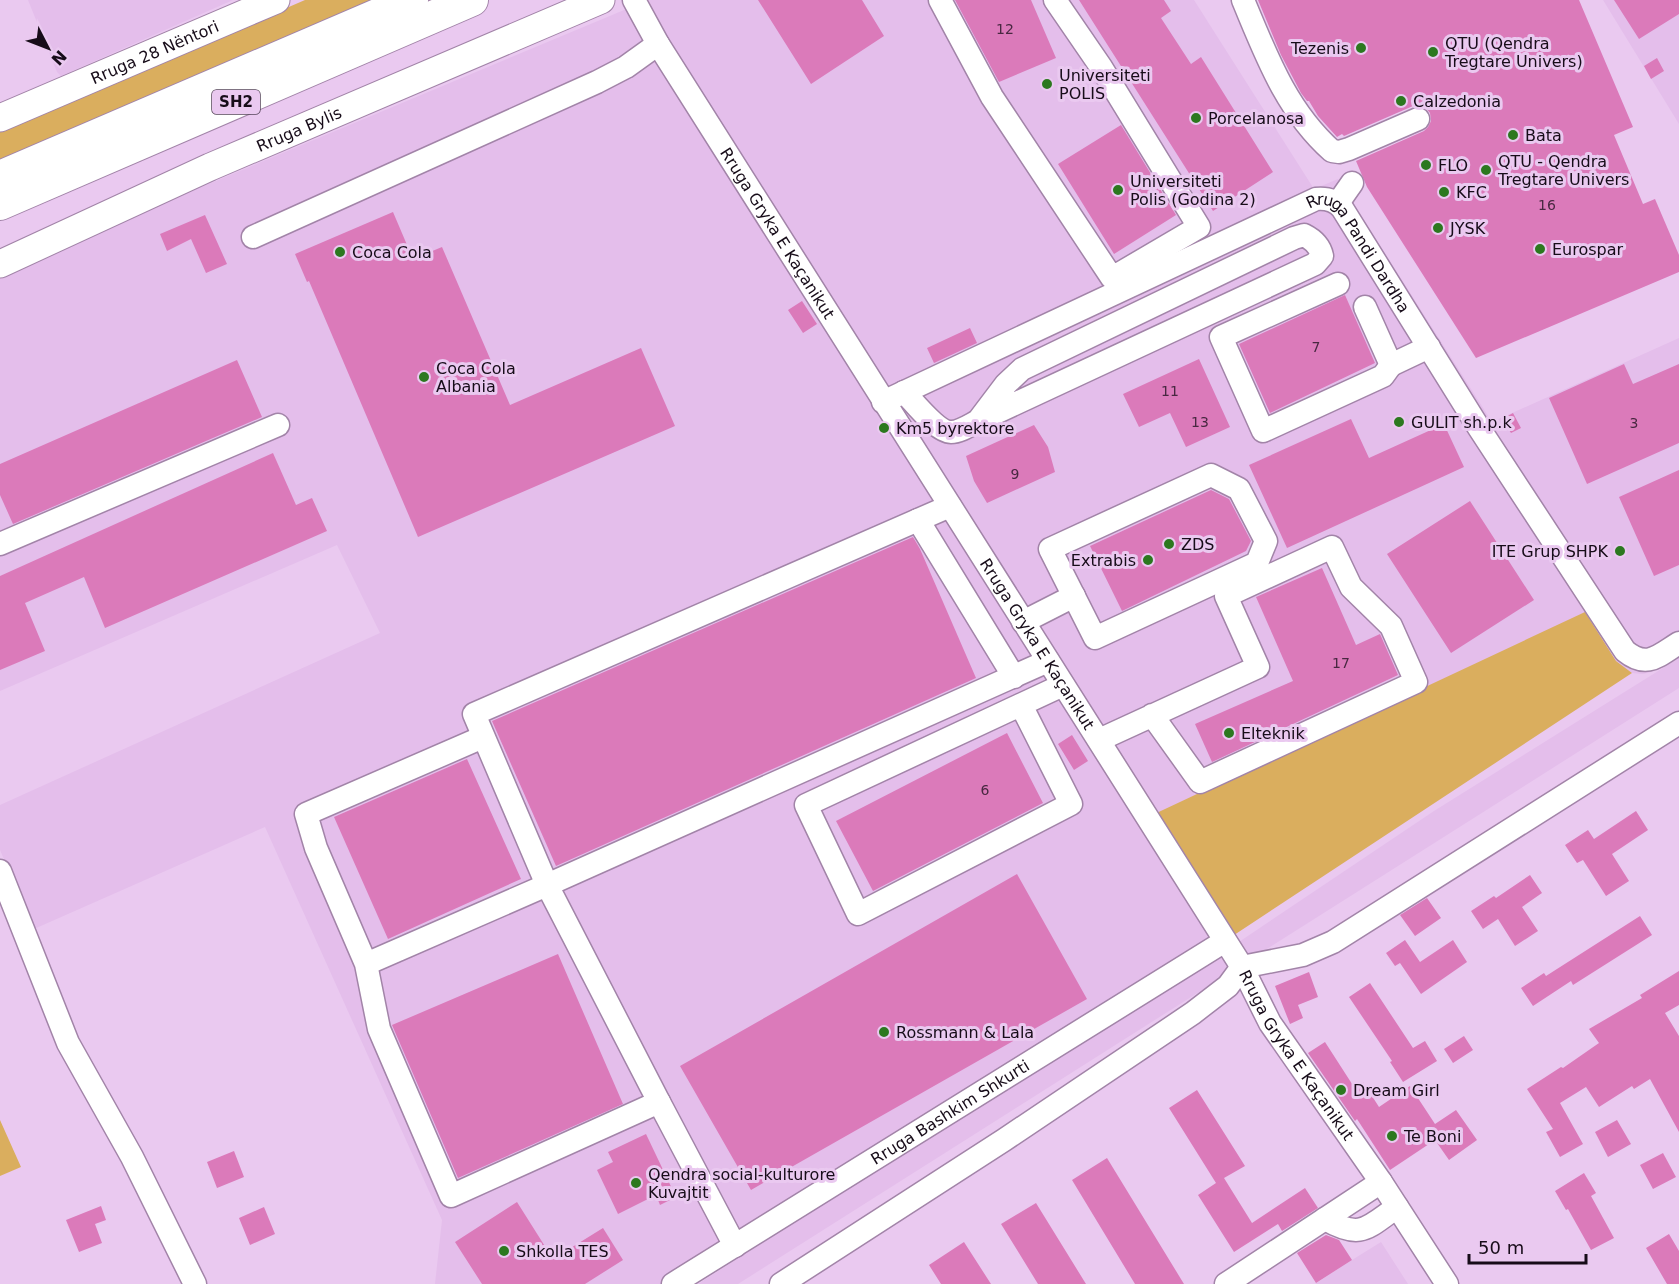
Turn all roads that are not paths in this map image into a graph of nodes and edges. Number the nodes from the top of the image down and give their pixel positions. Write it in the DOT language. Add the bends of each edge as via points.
graph roads {
  1 [pos="276,0"];
  2 [pos="412,0"];
  3 [pos="472,0"];
  4 [pos="601,0"];
  5 [pos="634,0"];
  6 [pos="940,0"];
  7 [pos="1055,0"];
  8 [pos="1243,0"];
  9 [pos="658,44"];
  10 [pos="0,118"];
  11 [pos="1418,119"];
  12 [pos="0,177"];
  13 [pos="1352,183"];
  14 [pos="1338,203"];
  15 [pos="0,204"];
  16 [pos="253,237"];
  17 [pos="0,264"];
  18 [pos="1338,284"];
  19 [pos="1365,306"];
  20 [pos="1429,347"];
  21 [pos="1391,364"];
  22 [pos="904,392"];
  23 [pos="883,402"];
  24 [pos="978,421"];
  25 [pos="278,426"];
  26 [pos="950,506"];
  27 [pos="918,520"];
  28 [pos="0,544"];
  29 [pos="1074,596"];
  30 [pos="1023,622"];
  31 [pos="1679,643"];
  32 [pos="1048,661"];
  33 [pos="1014,676"];
  34 [pos="1064,685"];
  35 [pos="1021,705"];
  36 [pos="1152,715"];
  37 [pos="1679,723"];
  38 [pos="483,736"];
  39 [pos="1099,740"];
  40 [pos="0,871"];
  41 [pos="547,885"];
  42 [pos="1225,941"];
  43 [pos="366,964"];
  44 [pos="1242,967"];
  45 [pos="659,1102"];
  46 [pos="1381,1182"];
  47 [pos="1397,1207"];
  48 [pos="1325,1219"];
  49 [pos="735,1246"];
  50 [pos="195,1284"];
  51 [pos="673,1284"];
  52 [pos="781,1284"];
  53 [pos="1226,1284"];
  54 [pos="1447,1284"];
  1 -- 10 [label="main road, Rruga 28 Nëntori"];
  2 -- 12 [label="highway, SH2"];
  3 -- 15 [label="highway, SH2"];
  4 -- 17 [label="main road, Rruga Bylis" via="210,167"];
  5 -- 9 [label="street, Rruga Gryka E Kaçanikut"];
  6 -- 7 [label="street" via="992,96 1112,278 1199,227"];
  8 -- 11 [label="street" via="1275,76 1297,113 1332,151 1349,149"];
  9 -- 16 [label="street" via="626,68 597,82"];
  9 -- 23 [label="street, Rruga Gryka E Kaçanikut"];
  13 -- 14 [label="street"];
  14 -- 20 [label="street, Rruga Pandi Dardha"];
  14 -- 22 [label="street, Rruga Pandi Dardha" via="1316,199"];
  18 -- 21 [label="street" via="1221,338 1263,431 1383,376"];
  19 -- 21 [label="street"];
  20 -- 21 [label="street"];
  20 -- 31 [label="street, Rruga Pandi Dardha" via="1625,651 1647,661"];
  22 -- 23 [label="street, Rruga Pandi Dardha"];
  22 -- 24 [label="street" via="940,429 951,432"];
  23 -- 26 [label="street, Rruga Gryka E Kaçanikut"];
  24 -- 24 [label="street" via="1315,264 1322,256 1320,249 1304,235 1294,238 1022,369"];
  25 -- 28 [label="street"];
  26 -- 27 [label="street"];
  26 -- 30 [label="street, Rruga Gryka E Kaçanikut"];
  27 -- 33 [label="street"];
  27 -- 38 [label="street" via="474,714"];
  29 -- 29 [label="street" via="1050,549 1211,475 1239,489 1266,541 1257,563 1095,638"];
  29 -- 30 [label="street"];
  30 -- 32 [label="street, Rruga Gryka E Kaçanikut"];
  32 -- 33 [label="street"];
  32 -- 34 [label="street, Rruga Gryka E Kaçanikut"];
  33 -- 41 [label="street"];
  34 -- 35 [label="street"];
  34 -- 39 [label="street, Rruga Gryka E Kaçanikut"];
  35 -- 35 [label="street" via="806,805 858,914 1071,804"];
  36 -- 36 [label="street" via="1258,667 1226,596 1332,547 1351,587 1391,626 1416,682 1200,782"];
  36 -- 39 [label="street"];
  37 -- 44 [label="street" via="1333,942 1304,955"];
  38 -- 41 [label="street"];
  38 -- 43 [label="street" via="306,814 316,848"];
  39 -- 42 [label="street, Rruga Gryka E Kaçanikut"];
  40 -- 50 [label="street" via="68,1043 132,1157"];
  41 -- 43 [label="street"];
  41 -- 45 [label="street"];
  42 -- 44 [label="street, Rruga Gryka E Kaçanikut"];
  42 -- 49 [label="street, Rruga Bashkim Shkurti"];
  43 -- 45 [label="street" via="379,1029 451,1196"];
  44 -- 46 [label="street, Rruga Gryka E Kaçanikut" via="1270,1023"];
  44 -- 52 [label="street" via="1228,986 1193,1013"];
  45 -- 49 [label="street"];
  46 -- 47 [label="street, Rruga Gryka E Kaçanikut"];
  46 -- 48 [label="street"];
  47 -- 48 [label="street" via="1362,1230 1343,1229"];
  47 -- 54 [label="street, Rruga Gryka E Kaçanikut"];
  48 -- 53 [label="street"];
  49 -- 51 [label="street, Rruga Bashkim Shkurti"];
}
